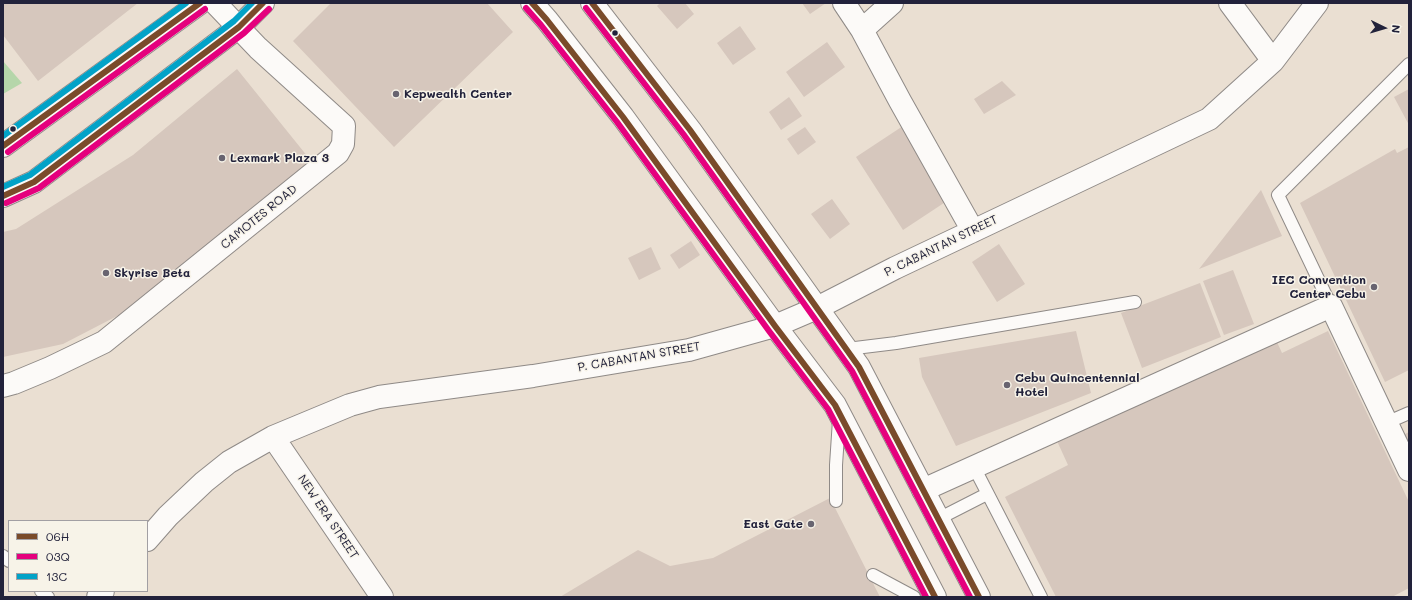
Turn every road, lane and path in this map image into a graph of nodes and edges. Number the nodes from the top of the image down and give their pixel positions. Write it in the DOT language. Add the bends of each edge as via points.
graph roads {
  1 [pos="200,3"];
  2 [pos="215,3"];
  3 [pos="263,3"];
  4 [pos="532,3"];
  5 [pos="592,3"];
  6 [pos="844,3"];
  7 [pos="892,3"];
  8 [pos="1230,3"];
  9 [pos="1317,3"];
  10 [pos="239,26"];
  11 [pos="862,30"];
  12 [pos="1273,61"];
  13 [pos="1409,64"];
  14 [pos="3,146"];
  15 [pos="3,196"];
  16 [pos="973,231"];
  17 [pos="1135,302"];
  18 [pos="1331,306"];
  19 [pos="817,308"];
  20 [pos="775,326"];
  21 [pos="848,349"];
  22 [pos="3,386"];
  23 [pos="1409,413"];
  24 [pos="840,415"];
  25 [pos="1386,423"];
  26 [pos="273,437"];
  27 [pos="974,467"];
  28 [pos="1409,470"];
  29 [pos="923,490"];
  30 [pos="987,494"];
  31 [pos="836,501"];
  32 [pos="938,519"];
  33 [pos="148,539"];
  34 [pos="872,575"];
  35 [pos="382,597"];
  36 [pos="914,597"];
  37 [pos="935,597"];
  38 [pos="978,597"];
  39 [pos="1040,597"];
  1 -- 14 [label="street"];
  2 -- 10 [label="street, CAMOTES ROAD"];
  3 -- 10 [label="street"];
  4 -- 20 [label="street" via="623,117"];
  5 -- 19 [label="street" via="690,130"];
  6 -- 11 [label="street"];
  7 -- 11 [label="street"];
  8 -- 12 [label="street"];
  9 -- 12 [label="street, P. CABANTAN STREET"];
  10 -- 15 [label="street" via="34,182"];
  10 -- 22 [label="street, CAMOTES ROAD" via="258,48 344,126 343,144 338,153 104,342 50,368"];
  11 -- 16 [label="street"];
  12 -- 16 [label="street, P. CABANTAN STREET" via="1209,119"];
  13 -- 18 [label="lane" via="1278,195"];
  16 -- 19 [label="street, P. CABANTAN STREET"];
  17 -- 21 [label="lane"];
  18 -- 25 [label="street"];
  18 -- 27 [label="street"];
  19 -- 20 [label="street, P. CABANTAN STREET"];
  19 -- 21 [label="street"];
  20 -- 24 [label="street"];
  20 -- 26 [label="street, P. CABANTAN STREET" via="689,350 534,376 379,397 350,405"];
  21 -- 29 [label="street"];
  23 -- 25 [label="lane"];
  24 -- 31 [label="lane"];
  24 -- 37 [label="street"];
  25 -- 28 [label="street"];
  26 -- 33 [label="street, P. CABANTAN STREET" via="229,462 204,482"];
  26 -- 35 [label="street, NEW ERA STREET"];
  27 -- 29 [label="street"];
  27 -- 30 [label="lane"];
  29 -- 32 [label="street"];
  30 -- 32 [label="lane"];
  30 -- 39 [label="lane"];
  32 -- 38 [label="street"];
  34 -- 36 [label="lane"];
}
